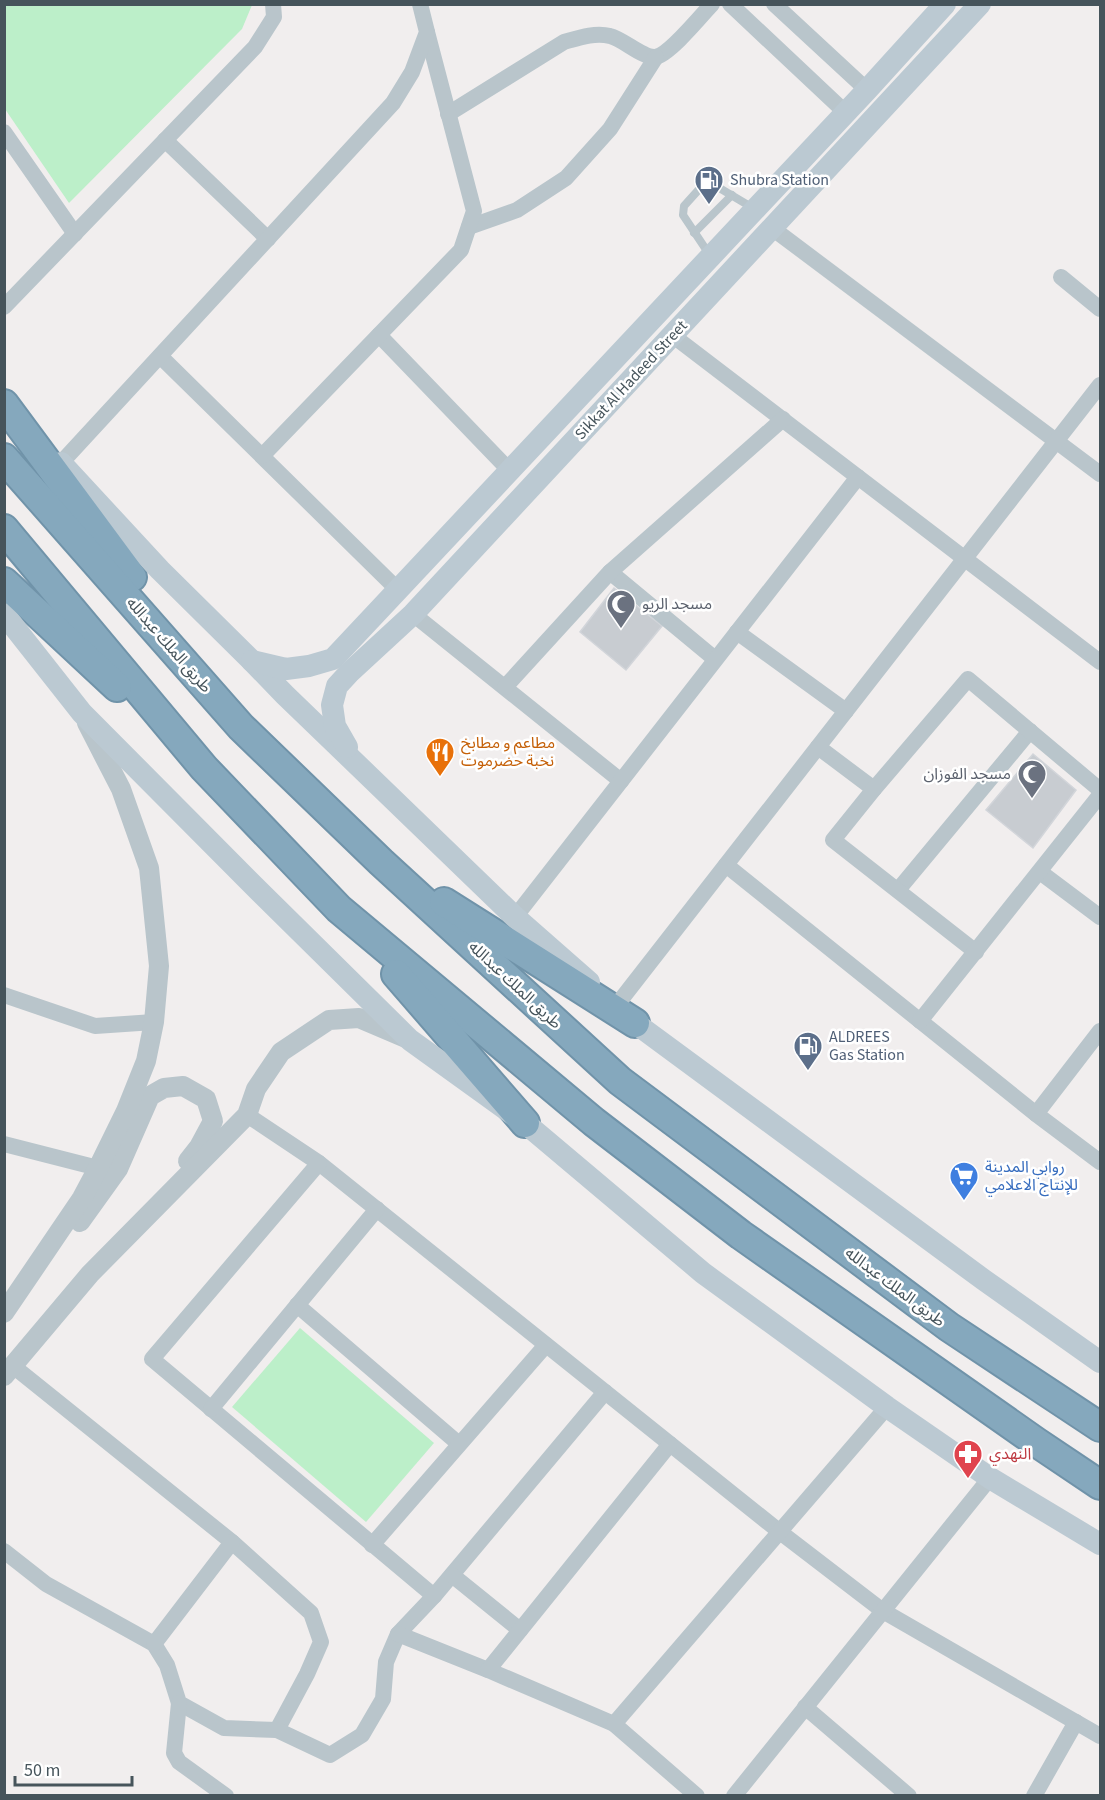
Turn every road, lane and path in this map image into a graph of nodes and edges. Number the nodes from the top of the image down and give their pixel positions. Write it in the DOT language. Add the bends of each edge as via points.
graph roads {
  1 [pos="273,4"];
  2 [pos="420,4"];
  3 [pos="712,4"];
  4 [pos="730,4"];
  5 [pos="774,4"];
  6 [pos="945,4"];
  7 [pos="980,4"];
  8 [pos="427,32"];
  9 [pos="656,57"];
  10 [pos="867,90"];
  11 [pos="846,112"];
  12 [pos="448,114"];
  13 [pos="4,132"];
  14 [pos="165,140"];
  15 [pos="732,195"];
  16 [pos="754,209"];
  17 [pos="469,227"];
  18 [pos="772,228"];
  19 [pos="694,233"];
  20 [pos="75,234"];
  21 [pos="267,239"];
  22 [pos="711,257"];
  23 [pos="1061,277"];
  24 [pos="4,307"];
  25 [pos="1101,309"];
  26 [pos="379,335"];
  27 [pos="672,335"];
  28 [pos="160,356"];
  29 [pos="1101,385"];
  30 [pos="4,396"];
  31 [pos="4,404"];
  32 [pos="783,419"];
  33 [pos="1057,442"];
  34 [pos="262,456"];
  35 [pos="4,458"];
  36 [pos="62,463"];
  37 [pos="510,471"];
  38 [pos="1101,474"];
  39 [pos="858,477"];
  40 [pos="4,529"];
  41 [pos="965,558"];
  42 [pos="610,572"];
  43 [pos="4,582"];
  44 [pos="398,590"];
  45 [pos="4,614"];
  46 [pos="413,614"];
  47 [pos="737,632"];
  48 [pos="715,659"];
  49 [pos="252,661"];
  50 [pos="1101,662"];
  51 [pos="341,666"];
  52 [pos="505,687"];
  53 [pos="846,711"];
  54 [pos="82,712"];
  55 [pos="241,726"];
  56 [pos="1030,731"];
  57 [pos="818,747"];
  58 [pos="358,767"];
  59 [pos="204,768"];
  60 [pos="621,781"];
  61 [pos="874,789"];
  62 [pos="1101,790"];
  63 [pos="1101,795"];
  64 [pos="381,862"];
  65 [pos="726,865"];
  66 [pos="1040,872"];
  67 [pos="898,891"];
  68 [pos="339,909"];
  69 [pos="1101,917"];
  70 [pos="515,918"];
  71 [pos="976,952"];
  72 [pos="4,995"];
  73 [pos="625,1015"];
  74 [pos="920,1021"];
  75 [pos="154,1022"];
  76 [pos="1101,1031"];
  77 [pos="410,1040"];
  78 [pos="1095,1049"];
  79 [pos="1036,1114"];
  80 [pos="247,1115"];
  81 [pos="525,1123"];
  82 [pos="4,1144"];
  83 [pos="319,1162"];
  84 [pos="1101,1162"];
  85 [pos="98,1168"];
  86 [pos="377,1209"];
  87 [pos="90,1274"];
  88 [pos="10,1305"];
  89 [pos="297,1305"];
  90 [pos="546,1345"];
  91 [pos="1101,1362"];
  92 [pos="9,1371"];
  93 [pos="605,1392"];
  94 [pos="887,1407"];
  95 [pos="211,1409"];
  96 [pos="1101,1427"];
  97 [pos="459,1444"];
  98 [pos="670,1444"];
  99 [pos="990,1478"];
  100 [pos="1101,1485"];
  101 [pos="780,1532"];
  102 [pos="232,1542"];
  103 [pos="1101,1544"];
  104 [pos="372,1545"];
  105 [pos="4,1551"];
  106 [pos="452,1575"];
  107 [pos="434,1596"];
  108 [pos="883,1611"];
  109 [pos="520,1630"];
  110 [pos="398,1634"];
  111 [pos="154,1644"];
  112 [pos="488,1670"];
  113 [pos="179,1703"];
  114 [pos="805,1707"];
  115 [pos="1076,1722"];
  116 [pos="614,1724"];
  117 [pos="277,1730"];
  118 [pos="1101,1736"];
  119 [pos="226,1796"];
  120 [pos="697,1796"];
  121 [pos="734,1796"];
  122 [pos="909,1796"];
  123 [pos="1034,1796"];
  1 -- 14 [label="street" via="274,17 255,47"];
  2 -- 8 [label="street"];
  3 -- 9 [label="street" via="666,52"];
  4 -- 11 [label="street"];
  5 -- 10 [label="street"];
  6 -- 10 [label="main road, Sikkat Al Hadeed Street"];
  7 -- 18 [label="main road, Sikkat Al Hadeed Street"];
  8 -- 12 [label="street"];
  8 -- 21 [label="street" via="412,72 393,103"];
  9 -- 12 [label="street" via="608,35 585,36 564,42"];
  9 -- 17 [label="street" via="610,129 566,178 517,210"];
  10 -- 11 [label="main road, Sikkat Al Hadeed Street"];
  11 -- 16 [label="main road, Sikkat Al Hadeed Street"];
  12 -- 17 [label="street" via="474,211"];
  13 -- 20 [label="street"];
  14 -- 20 [label="street"];
  14 -- 21 [label="street"];
  15 -- 16 [label="lane"];
  15 -- 19 [label="lane"];
  15 -- 19 [label="lane" via="716,186 702,186 684,206 683,215"];
  16 -- 22 [label="main road, Sikkat Al Hadeed Street"];
  17 -- 26 [label="street" via="461,250"];
  18 -- 27 [label="main road, Sikkat Al Hadeed Street"];
  18 -- 33 [label="street"];
  19 -- 22 [label="lane"];
  20 -- 24 [label="street"];
  21 -- 28 [label="street"];
  22 -- 37 [label="main road, Sikkat Al Hadeed Street"];
  23 -- 25 [label="street"];
  26 -- 34 [label="street"];
  26 -- 37 [label="street"];
  27 -- 32 [label="street"];
  27 -- 46 [label="main road, Sikkat Al Hadeed Street"];
  28 -- 34 [label="street"];
  28 -- 36 [label="street"];
  29 -- 33 [label="street"];
  30 -- 36 [label="main road"];
  31 -- 55 [label="highway"];
  32 -- 39 [label="street"];
  32 -- 42 [label="street"];
  33 -- 38 [label="street"];
  33 -- 41 [label="street"];
  34 -- 44 [label="street"];
  35 -- 55 [label="highway, طريق الملك عبدالله"];
  36 -- 49 [label="main road" via="160,570"];
  37 -- 44 [label="main road, Sikkat Al Hadeed Street"];
  39 -- 41 [label="street"];
  39 -- 47 [label="street"];
  40 -- 59 [label="highway"];
  41 -- 50 [label="street"];
  41 -- 53 [label="street"];
  42 -- 48 [label="street"];
  42 -- 52 [label="street"];
  43 -- 59 [label="highway"];
  44 -- 51 [label="main road, Sikkat Al Hadeed Street"];
  45 -- 54 [label="main road"];
  46 -- 51 [label="main road, Sikkat Al Hadeed Street"];
  46 -- 52 [label="street"];
  47 -- 48 [label="street"];
  47 -- 53 [label="street"];
  48 -- 60 [label="street"];
  49 -- 51 [label="main road, Sikkat Al Hadeed Street" via="286,669"];
  49 -- 58 [label="main road"];
  51 -- 58 [label="main road, Sikkat Al Hadeed Street" via="332,705 335,726"];
  52 -- 60 [label="street"];
  53 -- 57 [label="street"];
  54 -- 75 [label="street" via="121,789 149,868 159,966"];
  54 -- 77 [label="main road"];
  55 -- 64 [label="highway, طريق الملك عبدالله"];
  56 -- 61 [label="street" via="968,679"];
  56 -- 62 [label="street"];
  56 -- 67 [label="street"];
  57 -- 61 [label="street"];
  57 -- 65 [label="street"];
  58 -- 70 [label="main road"];
  59 -- 68 [label="highway"];
  60 -- 70 [label="street"];
  61 -- 67 [label="street" via="833,840"];
  63 -- 66 [label="street"];
  64 -- 73 [label="highway"];
  64 -- 96 [label="highway, طريق الملك عبدالله" via="620,1081 949,1327"];
  65 -- 73 [label="street"];
  65 -- 74 [label="street"];
  66 -- 69 [label="street"];
  66 -- 71 [label="street"];
  67 -- 71 [label="street"];
  68 -- 81 [label="highway"];
  68 -- 100 [label="highway" via="594,1122 746,1239"];
  70 -- 73 [label="main road"];
  71 -- 74 [label="street"];
  72 -- 75 [label="street" via="95,1026"];
  73 -- 91 [label="main road"];
  74 -- 79 [label="street"];
  75 -- 85 [label="street" via="146,1061"];
  76 -- 78 [label="street"];
  77 -- 80 [label="street" via="359,1018 329,1020 281,1052 256,1089"];
  77 -- 81 [label="main road"];
  78 -- 79 [label="street"];
  79 -- 84 [label="street"];
  80 -- 83 [label="street"];
  80 -- 87 [label="street"];
  81 -- 94 [label="main road" via="703,1273"];
  82 -- 85 [label="street"];
  83 -- 86 [label="street"];
  83 -- 95 [label="street" via="152,1359"];
  85 -- 88 [label="street"];
  86 -- 89 [label="street"];
  86 -- 90 [label="street"];
  87 -- 88 [label="street" via="200,1148 213,1121 206,1099 183,1086 164,1088 150,1096 118,1169 87,1213"];
  87 -- 92 [label="street"];
  89 -- 95 [label="street"];
  89 -- 97 [label="street"];
  90 -- 93 [label="street"];
  90 -- 97 [label="street"];
  92 -- 102 [label="street"];
  93 -- 98 [label="street"];
  93 -- 106 [label="street"];
  94 -- 99 [label="main road"];
  94 -- 101 [label="street"];
  95 -- 104 [label="street"];
  97 -- 104 [label="street"];
  98 -- 101 [label="street"];
  98 -- 109 [label="street"];
  99 -- 103 [label="main road"];
  99 -- 108 [label="street"];
  101 -- 108 [label="street"];
  101 -- 116 [label="street"];
  102 -- 111 [label="street"];
  102 -- 117 [label="street" via="311,1614 321,1642"];
  104 -- 107 [label="street"];
  105 -- 111 [label="street" via="46,1584"];
  106 -- 107 [label="street"];
  106 -- 109 [label="street"];
  107 -- 110 [label="street"];
  108 -- 114 [label="street"];
  108 -- 115 [label="street"];
  109 -- 112 [label="street"];
  110 -- 112 [label="street"];
  110 -- 117 [label="street" via="386,1662 383,1699 362,1735 330,1755"];
  111 -- 113 [label="street" via="167,1665"];
  112 -- 116 [label="street"];
  113 -- 117 [label="street" via="224,1728"];
  113 -- 119 [label="street" via="174,1753 179,1762"];
  114 -- 121 [label="street"];
  114 -- 122 [label="street"];
  115 -- 118 [label="street"];
  115 -- 123 [label="street"];
  116 -- 120 [label="street"];
}
